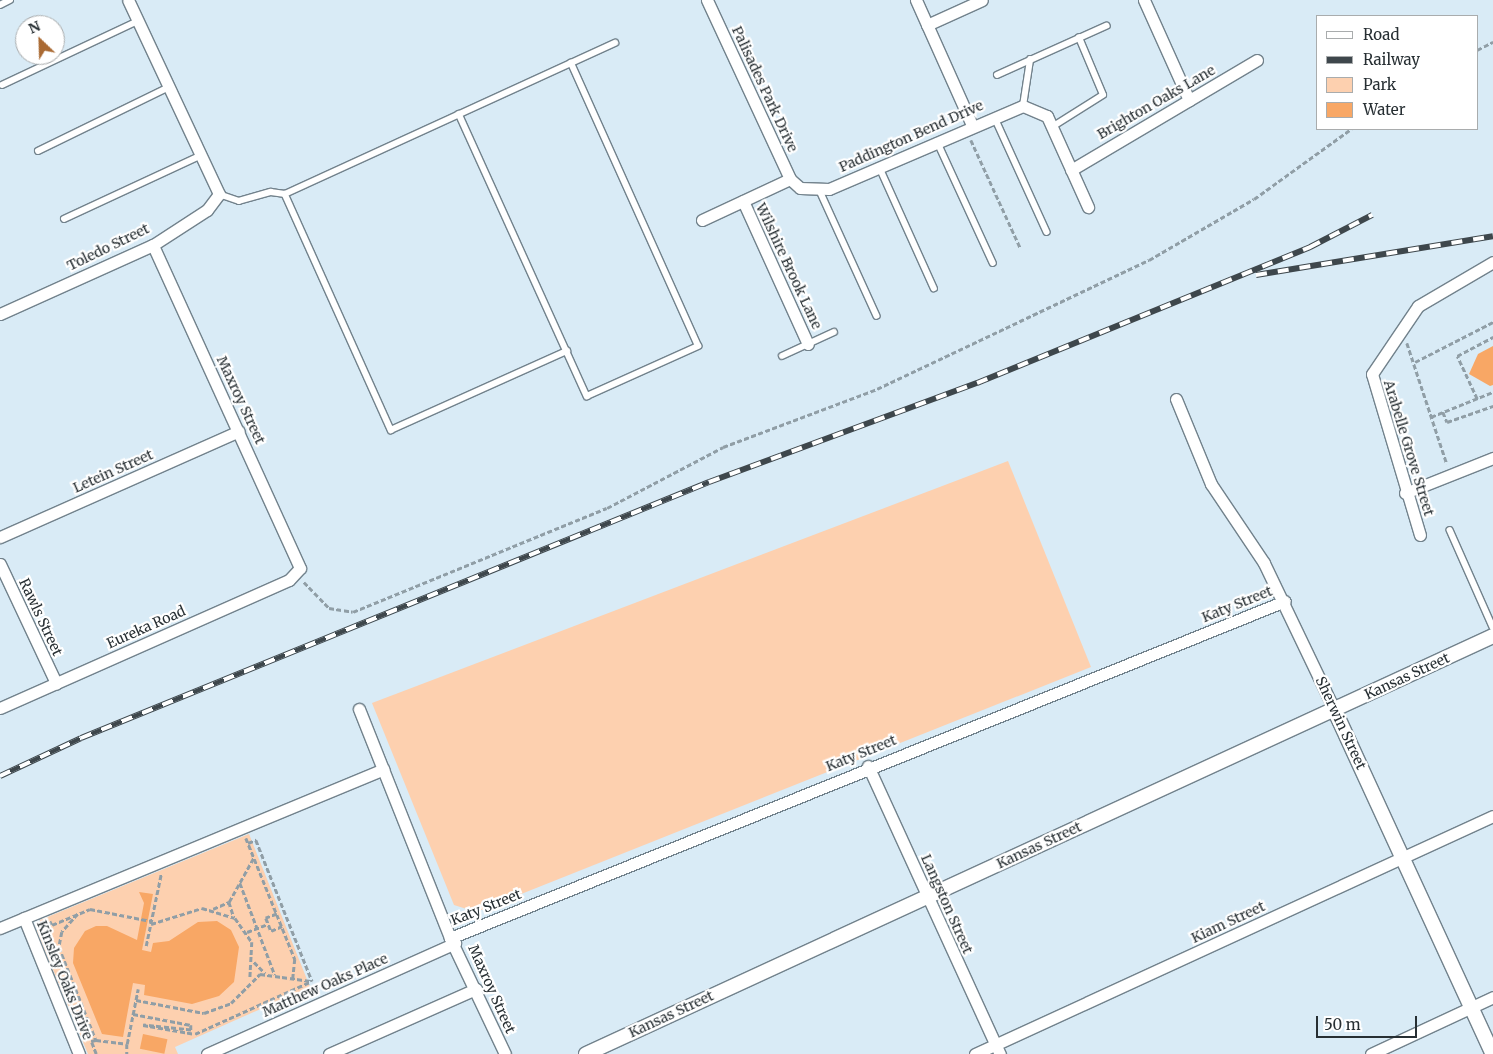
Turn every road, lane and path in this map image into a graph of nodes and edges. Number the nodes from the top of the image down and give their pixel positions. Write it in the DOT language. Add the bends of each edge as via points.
graph roads {
  1 [pos="10,0"];
  2 [pos="128,0"];
  3 [pos="708,0"];
  4 [pos="916,0"];
  5 [pos="982,0"];
  6 [pos="1144,0"];
  7 [pos="0,5"];
  8 [pos="138,21"];
  9 [pos="927,25"];
  10 [pos="1106,26"];
  11 [pos="1079,38"];
  12 [pos="1493,42"];
  13 [pos="616,43"];
  14 [pos="1478,50"];
  15 [pos="1030,60"];
  16 [pos="1257,60"];
  17 [pos="571,63"];
  18 [pos="997,75"];
  19 [pos="2,85"];
  20 [pos="170,86"];
  21 [pos="1189,100"];
  22 [pos="1028,107"];
  23 [pos="459,114"];
  24 [pos="994,116"];
  25 [pos="972,125"];
  26 [pos="1052,128"];
  27 [pos="1350,130"];
  28 [pos="970,139"];
  29 [pos="937,141"];
  30 [pos="38,151"];
  31 [pos="202,155"];
  32 [pos="879,166"];
  33 [pos="1071,170"];
  34 [pos="790,179"];
  35 [pos="820,191"];
  36 [pos="219,194"];
  37 [pos="285,194"];
  38 [pos="743,201"];
  39 [pos="1088,207"];
  40 [pos="64,219"];
  41 [pos="702,220"];
  42 [pos="1047,232"];
  43 [pos="153,245"];
  44 [pos="1020,247"];
  45 [pos="1493,262"];
  46 [pos="993,263"];
  47 [pos="934,288"];
  48 [pos="0,314"];
  49 [pos="877,316"];
  50 [pos="1493,322"];
  51 [pos="834,332"];
  52 [pos="1399,332"];
  53 [pos="1493,337"];
  54 [pos="808,344"];
  55 [pos="567,351"];
  56 [pos="782,356"];
  57 [pos="1414,362"];
  58 [pos="1493,392"];
  59 [pos="1477,398"];
  60 [pos="1176,399"];
  61 [pos="1493,406"];
  62 [pos="1443,412"];
  63 [pos="1431,417"];
  64 [pos="239,431"];
  65 [pos="1493,458"];
  66 [pos="1450,475"];
  67 [pos="1405,493"];
  68 [pos="1450,530"];
  69 [pos="1420,535"];
  70 [pos="0,538"];
  71 [pos="0,564"];
  72 [pos="298,572"];
  73 [pos="1285,601"];
  74 [pos="1493,627"];
  75 [pos="1493,636"];
  76 [pos="56,684"];
  77 [pos="0,708"];
  78 [pos="360,709"];
  79 [pos="1334,709"];
  80 [pos="868,766"];
  81 [pos="383,769"];
  82 [pos="1493,816"];
  83 [pos="246,838"];
  84 [pos="248,843"];
  85 [pos="254,857"];
  86 [pos="1403,858"];
  87 [pos="161,872"];
  88 [pos="240,883"];
  89 [pos="928,896"];
  90 [pos="229,902"];
  91 [pos="212,909"];
  92 [pos="78,914"];
  93 [pos="277,914"];
  94 [pos="24,918"];
  95 [pos="49,918"];
  96 [pos="235,918"];
  97 [pos="151,922"];
  98 [pos="268,924"];
  99 [pos="282,926"];
  100 [pos="0,928"];
  101 [pos="257,928"];
  102 [pos="247,932"];
  103 [pos="453,941"];
  104 [pos="146,946"];
  105 [pos="254,962"];
  106 [pos="265,973"];
  107 [pos="276,975"];
  108 [pos="293,978"];
  109 [pos="250,981"];
  110 [pos="312,981"];
  111 [pos="138,989"];
  112 [pos="476,989"];
  113 [pos="1493,998"];
  114 [pos="135,1000"];
  115 [pos="1471,1007"];
  116 [pos="133,1014"];
  117 [pos="96,1040"];
  118 [pos="127,1044"];
  119 [pos="997,1049"];
  120 [pos="79,1054"];
  121 [pos="96,1054"];
  122 [pos="127,1054"];
  123 [pos="207,1054"];
  124 [pos="329,1054"];
  125 [pos="505,1054"];
  126 [pos="586,1054"];
  127 [pos="975,1054"];
  128 [pos="1371,1054"];
  129 [pos="1493,1054"];
  1 -- 7 [label="lane"];
  2 -- 8 [label="street"];
  3 -- 34 [label="street, Palisades Park Drive"];
  4 -- 9 [label="street"];
  5 -- 9 [label="street"];
  6 -- 21 [label="street"];
  8 -- 19 [label="lane"];
  8 -- 20 [label="street"];
  9 -- 25 [label="street"];
  10 -- 11 [label="lane"];
  11 -- 15 [label="lane"];
  11 -- 26 [label="lane" via="1104,95"];
  12 -- 14 [label="path"];
  13 -- 17 [label="lane"];
  15 -- 18 [label="lane"];
  15 -- 22 [label="lane"];
  16 -- 21 [label="street, Brighton Oaks Lane"];
  17 -- 23 [label="lane"];
  17 -- 55 [label="lane" via="698,346 588,396"];
  20 -- 30 [label="lane"];
  20 -- 31 [label="street"];
  21 -- 33 [label="street, Brighton Oaks Lane"];
  22 -- 24 [label="street, Paddington Bend Drive"];
  22 -- 26 [label="street" via="1047,116"];
  23 -- 37 [label="lane"];
  23 -- 55 [label="lane"];
  24 -- 25 [label="street, Paddington Bend Drive"];
  24 -- 42 [label="lane"];
  25 -- 29 [label="street, Paddington Bend Drive"];
  26 -- 33 [label="street"];
  27 -- 72 [label="path" via="1254,199 1149,260 877,388 723,446 607,508 352,612 329,608"];
  28 -- 44 [label="path"];
  29 -- 32 [label="street, Paddington Bend Drive"];
  29 -- 46 [label="lane"];
  31 -- 36 [label="street"];
  31 -- 40 [label="lane"];
  32 -- 35 [label="street, Paddington Bend Drive"];
  32 -- 47 [label="lane"];
  33 -- 39 [label="street"];
  34 -- 35 [label="street, Palisades Park Drive" via="800,188"];
  34 -- 38 [label="street"];
  35 -- 49 [label="lane"];
  36 -- 37 [label="lane" via="239,201 271,192"];
  36 -- 43 [label="street, Toledo Street" via="207,210"];
  37 -- 55 [label="lane" via="391,430"];
  38 -- 41 [label="street"];
  38 -- 54 [label="street, Wilshire Brook Lane"];
  43 -- 48 [label="street, Toledo Street"];
  43 -- 64 [label="street, Maxroy Street"];
  45 -- 52 [label="street, Arabelle Grove Street" via="1418,306"];
  50 -- 57 [label="path"];
  51 -- 54 [label="lane"];
  52 -- 57 [label="path"];
  52 -- 67 [label="street, Arabelle Grove Street" via="1372,374"];
  53 -- 59 [label="path" via="1457,356"];
  54 -- 56 [label="lane"];
  57 -- 63 [label="path"];
  58 -- 59 [label="path"];
  59 -- 62 [label="path"];
  60 -- 73 [label="street, Sherwin Street" via="1211,484"];
  61 -- 62 [label="path" via="1447,422"];
  62 -- 63 [label="path"];
  63 -- 66 [label="path"];
  64 -- 70 [label="street, Letein Street"];
  64 -- 72 [label="street, Maxroy Street"];
  65 -- 66 [label="street"];
  66 -- 67 [label="street"];
  67 -- 69 [label="street, Arabelle Grove Street"];
  68 -- 74 [label="lane"];
  71 -- 76 [label="street, Rawls Street"];
  72 -- 76 [label="street, Eureka Road"];
  73 -- 79 [label="street, Sherwin Street"];
  73 -- 80 [label="street, Katy Street"];
  75 -- 79 [label="street, Kansas Street"];
  76 -- 77 [label="street, Eureka Road"];
  78 -- 81 [label="street, Maxroy Street"];
  79 -- 86 [label="street, Sherwin Street"];
  79 -- 89 [label="street, Kansas Street"];
  80 -- 89 [label="street, Langston Street"];
  80 -- 103 [label="street, Katy Street"];
  81 -- 94 [label="street"];
  81 -- 103 [label="street, Maxroy Street"];
  82 -- 86 [label="street, Kiam Street"];
  83 -- 84 [label="path"];
  84 -- 85 [label="path"];
  84 -- 110 [label="path" via="256,840"];
  85 -- 88 [label="path"];
  85 -- 93 [label="path"];
  86 -- 115 [label="street, Sherwin Street"];
  86 -- 119 [label="street, Kiam Street"];
  87 -- 97 [label="path"];
  88 -- 90 [label="path"];
  88 -- 101 [label="path"];
  89 -- 119 [label="street, Langston Street"];
  89 -- 126 [label="street, Kansas Street"];
  90 -- 91 [label="path"];
  90 -- 96 [label="path"];
  91 -- 96 [label="path"];
  91 -- 97 [label="path" via="193,910"];
  92 -- 95 [label="path" via="52,925"];
  92 -- 97 [label="path" via="90,909"];
  92 -- 117 [label="path" via="62,932 59,947"];
  93 -- 98 [label="path" via="266,918"];
  93 -- 99 [label="path"];
  94 -- 100 [label="street"];
  94 -- 120 [label="street, Kinsley Oaks Drive"];
  96 -- 102 [label="path"];
  97 -- 104 [label="path"];
  98 -- 99 [label="path" via="270,931"];
  98 -- 101 [label="path"];
  99 -- 108 [label="path" via="296,962"];
  101 -- 102 [label="path"];
  101 -- 107 [label="path"];
  102 -- 105 [label="path"];
  103 -- 112 [label="street, Maxroy Street"];
  103 -- 123 [label="street, Matthew Oaks Place"];
  105 -- 106 [label="path"];
  105 -- 109 [label="path"];
  106 -- 107 [label="path"];
  106 -- 109 [label="path"];
  107 -- 108 [label="path"];
  108 -- 110 [label="path"];
  109 -- 114 [label="path" via="231,1003 208,1012"];
  110 -- 116 [label="path" via="195,1034 143,1024 191,1030 191,1026"];
  111 -- 114 [label="path"];
  112 -- 124 [label="street"];
  112 -- 125 [label="street, Maxroy Street"];
  113 -- 115 [label="street"];
  114 -- 116 [label="path"];
  115 -- 128 [label="street"];
  115 -- 129 [label="street, Sherwin Street"];
  116 -- 118 [label="path"];
  117 -- 118 [label="path"];
  117 -- 121 [label="path" via="91,1041"];
  118 -- 122 [label="path"];
  119 -- 127 [label="street, Kiam Street"];
}
